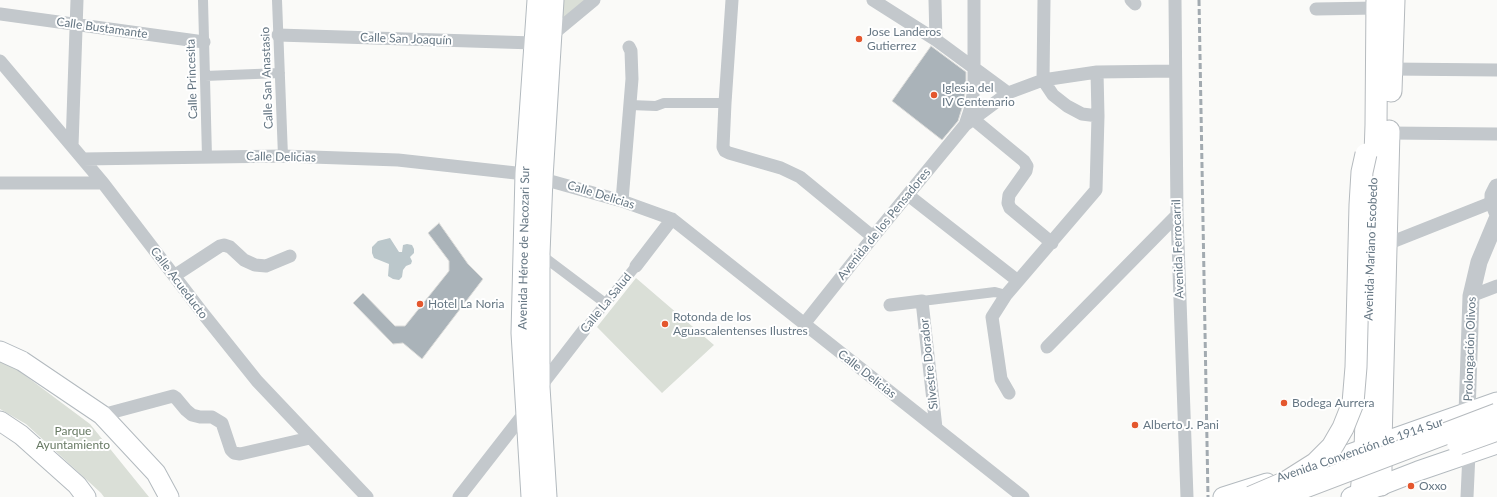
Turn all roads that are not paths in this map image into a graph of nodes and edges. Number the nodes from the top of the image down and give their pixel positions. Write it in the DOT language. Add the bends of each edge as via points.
graph roads {
  1 [pos="78,0"];
  2 [pos="203,0"];
  3 [pos="277,0"];
  4 [pos="537,0"];
  5 [pos="554,0"];
  6 [pos="594,0"];
  7 [pos="732,0"];
  8 [pos="873,0"];
  9 [pos="935,0"];
  10 [pos="974,0"];
  11 [pos="1044,0"];
  12 [pos="1174,0"];
  13 [pos="1383,3"];
  14 [pos="1316,9"];
  15 [pos="0,14"];
  16 [pos="77,25"];
  17 [pos="278,34"];
  18 [pos="553,34"];
  19 [pos="936,40"];
  20 [pos="204,42"];
  21 [pos="534,43"];
  22 [pos="629,48"];
  23 [pos="1387,56"];
  24 [pos="0,61"];
  25 [pos="973,67"];
  26 [pos="1497,70"];
  27 [pos="1174,71"];
  28 [pos="1097,72"];
  29 [pos="280,73"];
  30 [pos="205,76"];
  31 [pos="1043,80"];
  32 [pos="1008,92"];
  33 [pos="725,103"];
  34 [pos="630,105"];
  35 [pos="1098,116"];
  36 [pos="969,122"];
  37 [pos="1497,134"];
  38 [pos="1377,143"];
  39 [pos="72,146"];
  40 [pos="283,156"];
  41 [pos="207,157"];
  42 [pos="83,159"];
  43 [pos="525,174"];
  44 [pos="543,178"];
  45 [pos="0,183"];
  46 [pos="103,183"];
  47 [pos="908,195"];
  48 [pos="1496,200"];
  49 [pos="622,201"];
  50 [pos="1177,215"];
  51 [pos="672,219"];
  52 [pos="1497,219"];
  53 [pos="873,237"];
  54 [pos="1052,243"];
  55 [pos="1387,244"];
  56 [pos="540,254"];
  57 [pos="290,256"];
  58 [pos="636,266"];
  59 [pos="174,276"];
  60 [pos="1018,281"];
  61 [pos="1497,286"];
  62 [pos="1006,295"];
  63 [pos="1470,296"];
  64 [pos="922,301"];
  65 [pos="605,302"];
  66 [pos="890,305"];
  67 [pos="804,324"];
  68 [pos="584,330"];
  69 [pos="1047,347"];
  70 [pos="0,350"];
  71 [pos="540,387"];
  72 [pos="1366,391"];
  73 [pos="1009,393"];
  74 [pos="1497,402"];
  75 [pos="526,411"];
  76 [pos="1468,413"];
  77 [pos="1497,414"];
  78 [pos="102,415"];
  79 [pos="0,421"];
  80 [pos="936,428"];
  81 [pos="1497,430"];
  82 [pos="310,438"];
  83 [pos="1497,444"];
  84 [pos="1373,446"];
  85 [pos="1469,453"];
  86 [pos="1329,462"];
  87 [pos="1252,493"];
  88 [pos="1371,495"];
  89 [pos="86,497"];
  90 [pos="168,497"];
  91 [pos="367,497"];
  92 [pos="459,497"];
  93 [pos="531,497"];
  94 [pos="547,497"];
  95 [pos="1023,497"];
  96 [pos="1187,497"];
  97 [pos="1223,497"];
  98 [pos="1279,497"];
  99 [pos="1311,497"];
  100 [pos="1467,497"];
  1 -- 16 [label="street"];
  2 -- 20 [label="street, Calle Princesita"];
  3 -- 17 [label="street, Calle San Anastasio"];
  4 -- 21 [label="main road, Avenida Héroe de Nacozari Sur"];
  5 -- 18 [label="main road, Avenida Héroe de Nacozari Sur"];
  6 -- 18 [label="street"];
  7 -- 33 [label="street"];
  8 -- 19 [label="street"];
  9 -- 19 [label="street"];
  10 -- 25 [label="street, Avenida de los Pensadores"];
  11 -- 31 [label="street"];
  12 -- 27 [label="street, Avenida Ferrocarril"];
  13 -- 14 [label="street"];
  13 -- 23 [label="main road, Avenida Mariano Escobedo"];
  15 -- 16 [label="street, Calle Bustamante"];
  16 -- 20 [label="street, Calle Bustamante"];
  16 -- 39 [label="street"];
  17 -- 21 [label="street, Calle San Joaquín"];
  17 -- 29 [label="street, Calle San Anastasio"];
  18 -- 44 [label="main road, Avenida Héroe de Nacozari Sur"];
  19 -- 25 [label="street"];
  20 -- 30 [label="street, Calle Princesita"];
  21 -- 43 [label="main road, Avenida Héroe de Nacozari Sur"];
  22 -- 34 [label="street" via="632,79"];
  23 -- 26 [label="street"];
  23 -- 38 [label="main road, Avenida Mariano Escobedo"];
  24 -- 39 [label="street, Calle Acueducto"];
  25 -- 32 [label="street"];
  25 -- 36 [label="street, Avenida de los Pensadores" via="974,88"];
  27 -- 28 [label="street, Avenida de los Pensadores"];
  27 -- 50 [label="street, Avenida Ferrocarril"];
  28 -- 31 [label="street, Avenida de los Pensadores"];
  28 -- 35 [label="street"];
  29 -- 30 [label="street"];
  29 -- 40 [label="street, Calle San Anastasio"];
  30 -- 41 [label="street, Calle Princesita"];
  31 -- 32 [label="street, Avenida de los Pensadores"];
  31 -- 35 [label="street" via="1053,95 1067,106 1082,114"];
  32 -- 36 [label="street, Avenida de los Pensadores"];
  33 -- 34 [label="street"];
  33 -- 53 [label="street" via="725,151 781,168 800,177"];
  34 -- 49 [label="street"];
  35 -- 54 [label="street" via="1096,190"];
  36 -- 47 [label="street, Avenida de los Pensadores"];
  36 -- 54 [label="street" via="1024,161 1026,171 1009,195 1008,203 1010,208"];
  37 -- 38 [label="street"];
  38 -- 55 [label="main road, Avenida Mariano Escobedo"];
  38 -- 72 [label="main road, Avenida Mariano Escobedo"];
  38 -- 87 [label="main road, bridge" via="1362,172 1353,402 1332,447 1316,463 1286,482"];
  39 -- 42 [label="street, Calle Acueducto"];
  40 -- 41 [label="street, Calle Delicias"];
  40 -- 43 [label="street, Calle Delicias" via="398,160"];
  41 -- 42 [label="street, Calle Delicias"];
  42 -- 46 [label="street, Calle Acueducto"];
  43 -- 44 [label="street, Calle Delicias"];
  43 -- 75 [label="main road, Avenida Héroe de Nacozari Sur" via="521,333"];
  44 -- 49 [label="street, Calle Delicias"];
  44 -- 56 [label="main road, Avenida Héroe de Nacozari Sur"];
  45 -- 46 [label="street"];
  46 -- 59 [label="street, Calle Acueducto"];
  47 -- 53 [label="street, Avenida de los Pensadores"];
  47 -- 60 [label="street"];
  48 -- 55 [label="street"];
  49 -- 51 [label="street, Calle Delicias"];
  50 -- 69 [label="street"];
  50 -- 96 [label="street, Avenida Ferrocarril"];
  51 -- 58 [label="street, Calle La Salud"];
  51 -- 67 [label="street, Calle Delicias"];
  52 -- 63 [label="street, Prolongación Olivos" via="1478,262"];
  53 -- 67 [label="street, Avenida de los Pensadores"];
  54 -- 60 [label="street"];
  55 -- 84 [label="main road, Avenida Mariano Escobedo"];
  56 -- 65 [label="street"];
  56 -- 71 [label="main road, Avenida Héroe de Nacozari Sur"];
  57 -- 59 [label="street" via="266,266 255,265 224,245"];
  58 -- 65 [label="street, Calle La Salud"];
  59 -- 82 [label="street, Calle Acueducto" via="257,381"];
  60 -- 62 [label="street"];
  61 -- 63 [label="street"];
  62 -- 64 [label="street, Silvestre Dorador" via="995,292"];
  62 -- 73 [label="street" via="992,317 1001,379"];
  63 -- 76 [label="street, Prolongación Olivos"];
  64 -- 66 [label="street, Silvestre Dorador"];
  64 -- 80 [label="street, Silvestre Dorador"];
  65 -- 68 [label="street, Calle La Salud"];
  67 -- 80 [label="street, Calle Delicias"];
  68 -- 71 [label="street, Calle La Salud"];
  70 -- 78 [label="main road" via="22,361"];
  71 -- 94 [label="main road, Avenida Héroe de Nacozari Sur"];
  72 -- 84 [label="main road, Avenida Mariano Escobedo"];
  72 -- 86 [label="main road" via="1352,428 1343,445"];
  74 -- 76 [label="main road, Avenida Convención de 1914 Sur"];
  75 -- 92 [label="street"];
  75 -- 93 [label="main road, Avenida Héroe de Nacozari Sur"];
  76 -- 84 [label="main road, Avenida Convención de 1914 Sur"];
  77 -- 98 [label="main road, Avenida Convención de 1914 Sur, bridge"];
  78 -- 82 [label="street" via="173,396 192,415 212,417 222,423 230,450 234,453 240,454"];
  78 -- 90 [label="main road" via="156,473"];
  79 -- 89 [label="main road" via="21,435 77,485"];
  80 -- 95 [label="street, Calle Delicias"];
  81 -- 99 [label="main road, bridge"];
  82 -- 91 [label="street, Calle Acueducto"];
  83 -- 85 [label="main road"];
  84 -- 86 [label="main road, Avenida Convención de 1914 Sur"];
  84 -- 88 [label="main road, Avenida Mariano Escobedo"];
  85 -- 88 [label="main road" via="1418,471"];
  85 -- 100 [label="street"];
  86 -- 87 [label="main road, Avenida Convención de 1914 Sur"];
  87 -- 97 [label="main road, Avenida Convención de 1914 Sur"];
}
